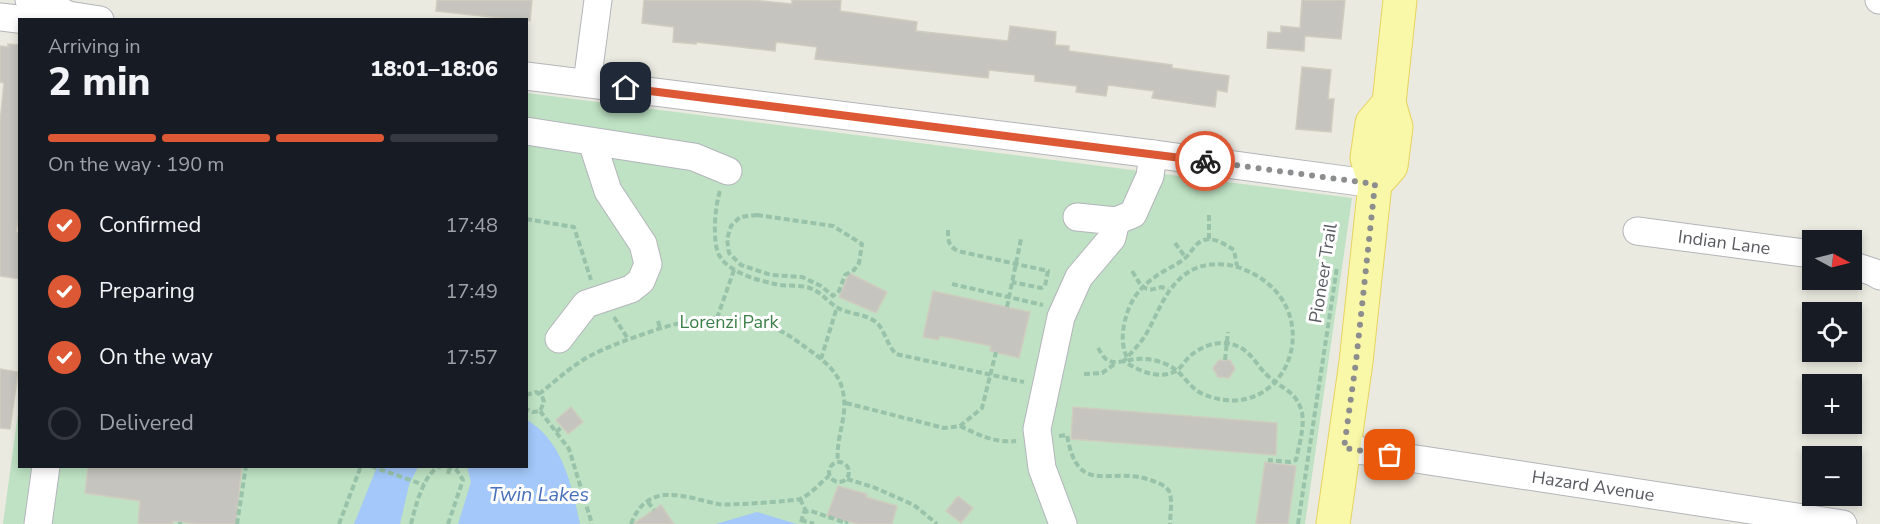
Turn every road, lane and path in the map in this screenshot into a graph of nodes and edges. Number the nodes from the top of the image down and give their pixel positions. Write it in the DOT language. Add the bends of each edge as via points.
graph roads {
  1 [pos="29,0"];
  2 [pos="598,0"];
  3 [pos="1400,0"];
  4 [pos="62,12"];
  5 [pos="0,17"];
  6 [pos="90,18"];
  7 [pos="18,19"];
  8 [pos="528,76"];
  9 [pos="588,83"];
  10 [pos="528,131"];
  11 [pos="592,142"];
  12 [pos="1153,154"];
  13 [pos="728,171"];
  14 [pos="1375,184"];
  15 [pos="1209,215"];
  16 [pos="1077,217"];
  17 [pos="528,219"];
  18 [pos="1116,221"];
  19 [pos="574,227"];
  20 [pos="948,230"];
  21 [pos="1637,231"];
  22 [pos="1021,239"];
  23 [pos="1209,240"];
  24 [pos="1175,243"];
  25 [pos="1802,253"];
  26 [pos="1186,258"];
  27 [pos="1016,263"];
  28 [pos="1338,263"];
  29 [pos="1237,266"];
  30 [pos="1862,268"];
  31 [pos="735,270"];
  32 [pos="1132,272"];
  33 [pos="764,273"];
  34 [pos="1880,276"];
  35 [pos="762,281"];
  36 [pos="1012,282"];
  37 [pos="952,284"];
  38 [pos="1142,287"];
  39 [pos="1168,290"];
  40 [pos="1008,298"];
  41 [pos="837,307"];
  42 [pos="1006,307"];
  43 [pos="1065,309"];
  44 [pos="717,318"];
  45 [pos="658,321"];
  46 [pos="660,328"];
  47 [pos="1228,332"];
  48 [pos="559,339"];
  49 [pos="1227,344"];
  50 [pos="1098,348"];
  51 [pos="996,352"];
  52 [pos="821,359"];
  53 [pos="1126,359"];
  54 [pos="1225,360"];
  55 [pos="1116,362"];
  56 [pos="1176,370"];
  57 [pos="991,374"];
  58 [pos="1083,374"];
  59 [pos="1276,381"];
  60 [pos="1046,388"];
  61 [pos="528,394"];
  62 [pos="539,394"];
  63 [pos="846,403"];
  64 [pos="528,410"];
  65 [pos="540,411"];
  66 [pos="562,427"];
  67 [pos="1064,428"];
  68 [pos="556,432"];
  69 [pos="1344,448"];
  70 [pos="1268,460"];
  71 [pos="838,462"];
  72 [pos="46,468"];
  73 [pos="246,468"];
  74 [pos="360,468"];
  75 [pos="375,468"];
  76 [pos="438,468"];
  77 [pos="449,468"];
  78 [pos="452,468"];
  79 [pos="448,474"];
  80 [pos="829,476"];
  81 [pos="847,479"];
  82 [pos="424,485"];
  83 [pos="800,499"];
  84 [pos="648,502"];
  85 [pos="654,510"];
  86 [pos="806,511"];
  87 [pos="847,521"];
  88 [pos="38,524"];
  89 [pos="237,524"];
  90 [pos="339,524"];
  91 [pos="411,524"];
  92 [pos="448,524"];
  93 [pos="592,524"];
  94 [pos="631,524"];
  95 [pos="814,524"];
  96 [pos="937,524"];
  97 [pos="1063,524"];
  98 [pos="1170,524"];
  99 [pos="1298,524"];
  100 [pos="1333,524"];
  101 [pos="1843,524"];
  1 -- 4 [label="street" via="44,2"];
  2 -- 9 [label="street"];
  3 -- 14 [label="main road" via="1389,103 1396,128 1391,166"];
  4 -- 6 [label="street"];
  5 -- 7 [label="street"];
  8 -- 9 [label="street"];
  9 -- 12 [label="street"];
  10 -- 11 [label="street"];
  11 -- 13 [label="street" via="694,157"];
  11 -- 48 [label="street" via="608,191 643,244 648,264 641,281 631,289 586,304"];
  12 -- 14 [label="street"];
  12 -- 18 [label="street" via="1150,176 1133,214"];
  13 -- 31 [label="path" via="717,200 715,222 719,254"];
  14 -- 69 [label="main road"];
  15 -- 23 [label="path"];
  16 -- 18 [label="street"];
  17 -- 19 [label="path"];
  18 -- 43 [label="street" via="1112,238 1079,277"];
  20 -- 27 [label="path" via="952,248"];
  21 -- 25 [label="street, Indian Lane"];
  22 -- 27 [label="path"];
  23 -- 26 [label="path" via="1197,243"];
  23 -- 29 [label="path" via="1234,250"];
  24 -- 26 [label="path"];
  26 -- 38 [label="path"];
  27 -- 36 [label="path"];
  27 -- 36 [label="path" via="1048,271 1048,276 1041,288"];
  28 -- 99 [label="path, Pioneer Trail"];
  29 -- 39 [label="path" via="1211,264 1188,272"];
  29 -- 59 [label="path" via="1275,289 1287,307 1293,329 1293,353"];
  30 -- 34 [label="street"];
  31 -- 35 [label="path"];
  31 -- 44 [label="path"];
  32 -- 38 [label="path"];
  33 -- 33 [label="path" via="802,277 833,296 840,291 845,275 859,263 862,244 833,226 757,215 740,217 731,226 727,239 729,253 741,265"];
  33 -- 35 [label="path"];
  35 -- 41 [label="path" via="811,288"];
  36 -- 40 [label="path"];
  37 -- 40 [label="path"];
  38 -- 39 [label="path"];
  38 -- 53 [label="path" via="1126,316 1122,343"];
  39 -- 53 [label="path" via="1143,339"];
  40 -- 42 [label="path"];
  40 -- 43 [label="path"];
  41 -- 52 [label="path"];
  41 -- 57 [label="path" via="878,324 896,354"];
  43 -- 60 [label="street"];
  44 -- 46 [label="path" via="681,321"];
  44 -- 52 [label="path" via="760,322 791,336"];
  45 -- 46 [label="path"];
  46 -- 62 [label="path" via="583,360"];
  47 -- 49 [label="path"];
  49 -- 54 [label="path"];
  49 -- 56 [label="path" via="1204,347"];
  49 -- 59 [label="path" via="1254,357"];
  50 -- 55 [label="path" via="1107,359"];
  51 -- 57 [label="path"];
  52 -- 63 [label="path" via="839,380"];
  53 -- 55 [label="path"];
  53 -- 56 [label="path" via="1155,360"];
  53 -- 56 [label="path" via="1134,368 1147,373"];
  55 -- 58 [label="path" via="1102,373"];
  56 -- 59 [label="path" via="1201,393 1221,400 1247,398"];
  57 -- 60 [label="path"];
  57 -- 63 [label="path" via="982,408 960,426 944,428"];
  59 -- 70 [label="path" via="1294,398 1302,417 1296,460"];
  60 -- 97 [label="street" via="1037,429 1042,468"];
  61 -- 62 [label="path"];
  62 -- 65 [label="path" via="544,402"];
  63 -- 71 [label="path" via="836,448"];
  64 -- 65 [label="path"];
  65 -- 68 [label="path"];
  66 -- 68 [label="path"];
  67 -- 98 [label="path" via="1070,454 1080,470 1095,476 1142,477 1165,486 1170,493"];
  68 -- 93 [label="path" via="569,449"];
  69 -- 100 [label="main road"];
  69 -- 101 [label="street, Hazard Avenue"];
  71 -- 80 [label="path" via="830,466"];
  71 -- 81 [label="path" via="848,468"];
  72 -- 88 [label="street"];
  73 -- 89 [label="path"];
  74 -- 90 [label="path"];
  75 -- 82 [label="path"];
  76 -- 82 [label="path"];
  77 -- 79 [label="path"];
  78 -- 92 [label="path" via="463,480"];
  80 -- 81 [label="path" via="836,483"];
  80 -- 83 [label="path"];
  81 -- 96 [label="path" via="914,505"];
  82 -- 91 [label="path"];
  83 -- 84 [label="path" via="720,505 671,494"];
  83 -- 86 [label="path"];
  84 -- 85 [label="path"];
  84 -- 94 [label="path"];
  86 -- 87 [label="path"];
  86 -- 95 [label="path" via="801,521"];
}
